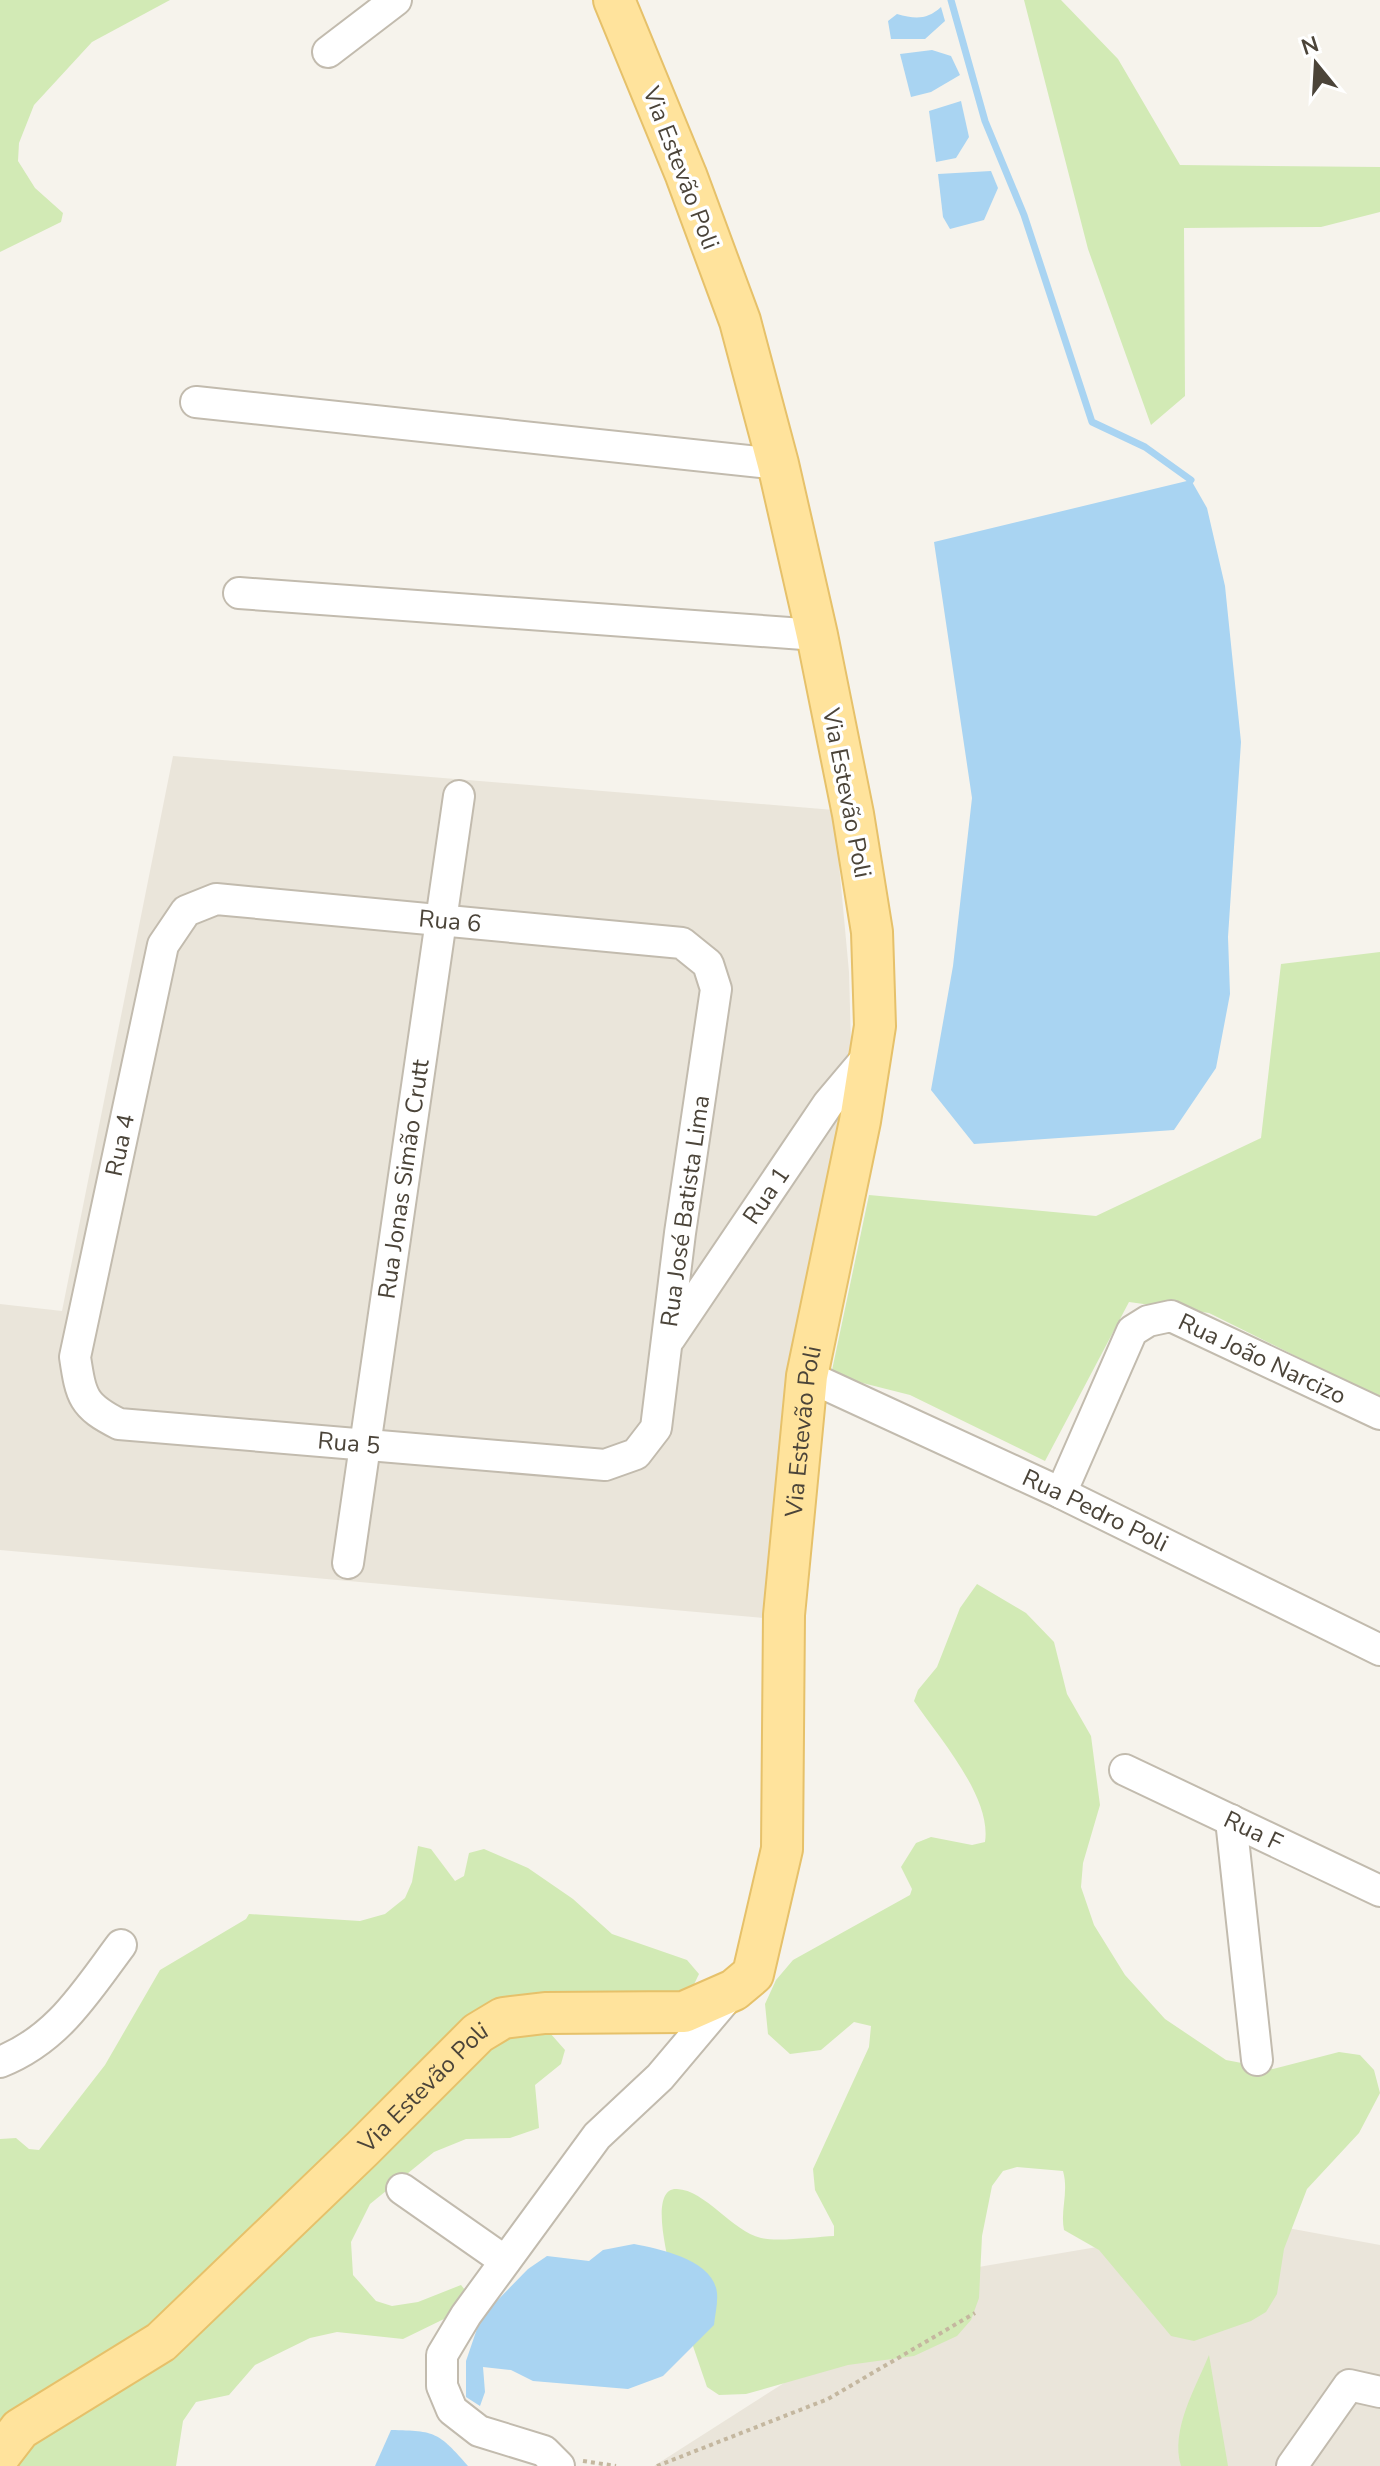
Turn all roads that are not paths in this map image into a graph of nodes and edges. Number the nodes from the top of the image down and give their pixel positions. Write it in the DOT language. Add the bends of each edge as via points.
graph roads {
  1 [pos="396,0"];
  2 [pos="614,0"];
  3 [pos="328,52"];
  4 [pos="196,402"];
  5 [pos="778,464"];
  6 [pos="239,593"];
  7 [pos="817,635"];
  8 [pos="459,796"];
  9 [pos="186,911"];
  10 [pos="441,920"];
  11 [pos="708,964"];
  12 [pos="871,1053"];
  13 [pos="680,1233"];
  14 [pos="716,1273"];
  15 [pos="668,1342"];
  16 [pos="807,1376"];
  17 [pos="79,1386"];
  18 [pos="1380,1414"];
  19 [pos="367,1445"];
  20 [pos="636,1454"];
  21 [pos="1061,1493"];
  22 [pos="348,1563"];
  23 [pos="1380,1650"];
  24 [pos="1125,1770"];
  25 [pos="1231,1820"];
  26 [pos="1380,1891"];
  27 [pos="121,1945"];
  28 [pos="734,1990"];
  29 [pos="1257,2060"];
  30 [pos="0,2062"];
  31 [pos="402,2189"];
  32 [pos="505,2261"];
  33 [pos="1380,2392"];
  34 [pos="0,2455"];
  35 [pos="559,2466"];
  36 [pos="1292,2466"];
  1 -- 3 [label="street"];
  2 -- 5 [label="main road, Via Estevão Poli" via="740,321"];
  4 -- 5 [label="street"];
  5 -- 7 [label="main road, Via Estevão Poli"];
  6 -- 7 [label="street"];
  7 -- 12 [label="main road, Via Estevão Poli" via="872,932"];
  8 -- 10 [label="street, Rua Jonas Simão Crutt"];
  9 -- 10 [label="street, Rua 6" via="216,899"];
  9 -- 17 [label="street, Rua 4" via="163,945 75,1357"];
  10 -- 11 [label="street, Rua 6" via="682,943"];
  10 -- 19 [label="street, Rua Jonas Simão Crutt"];
  11 -- 13 [label="street, Rua José Batista Lima" via="716,989"];
  12 -- 14 [label="street, Rua 1" via="828,1104"];
  12 -- 16 [label="main road, Via Estevão Poli"];
  13 -- 14 [label="street"];
  13 -- 15 [label="street, Rua José Batista Lima"];
  14 -- 15 [label="street, Rua 1"];
  15 -- 20 [label="street, Rua José Batista Lima" via="656,1428"];
  16 -- 21 [label="street, Rua Pedro Poli"];
  16 -- 28 [label="main road, Via Estevão Poli" via="784,1615 782,1849 753,1974"];
  17 -- 19 [label="street, Rua 5" via="93,1410 119,1424"];
  18 -- 21 [label="street, Rua João Narcizo" via="1171,1316 1148,1321 1132,1331"];
  19 -- 20 [label="street, Rua 5" via="605,1465"];
  19 -- 22 [label="street, Rua Jonas Simão Crutt"];
  21 -- 23 [label="street, Rua Pedro Poli"];
  24 -- 25 [label="street, Rua F"];
  25 -- 26 [label="street, Rua F"];
  25 -- 29 [label="street"];
  27 -- 30 [label="street" via="64,2021 35,2045"];
  28 -- 32 [label="street" via="660,2077 597,2136"];
  28 -- 34 [label="main road, Via Estevão Poli" via="684,2012 545,2013 503,2018 478,2033 161,2342 20,2429"];
  31 -- 32 [label="street"];
  32 -- 35 [label="street" via="442,2355 442,2386 452,2410 479,2431 544,2451"];
  33 -- 36 [label="street" via="1349,2385"];
}
